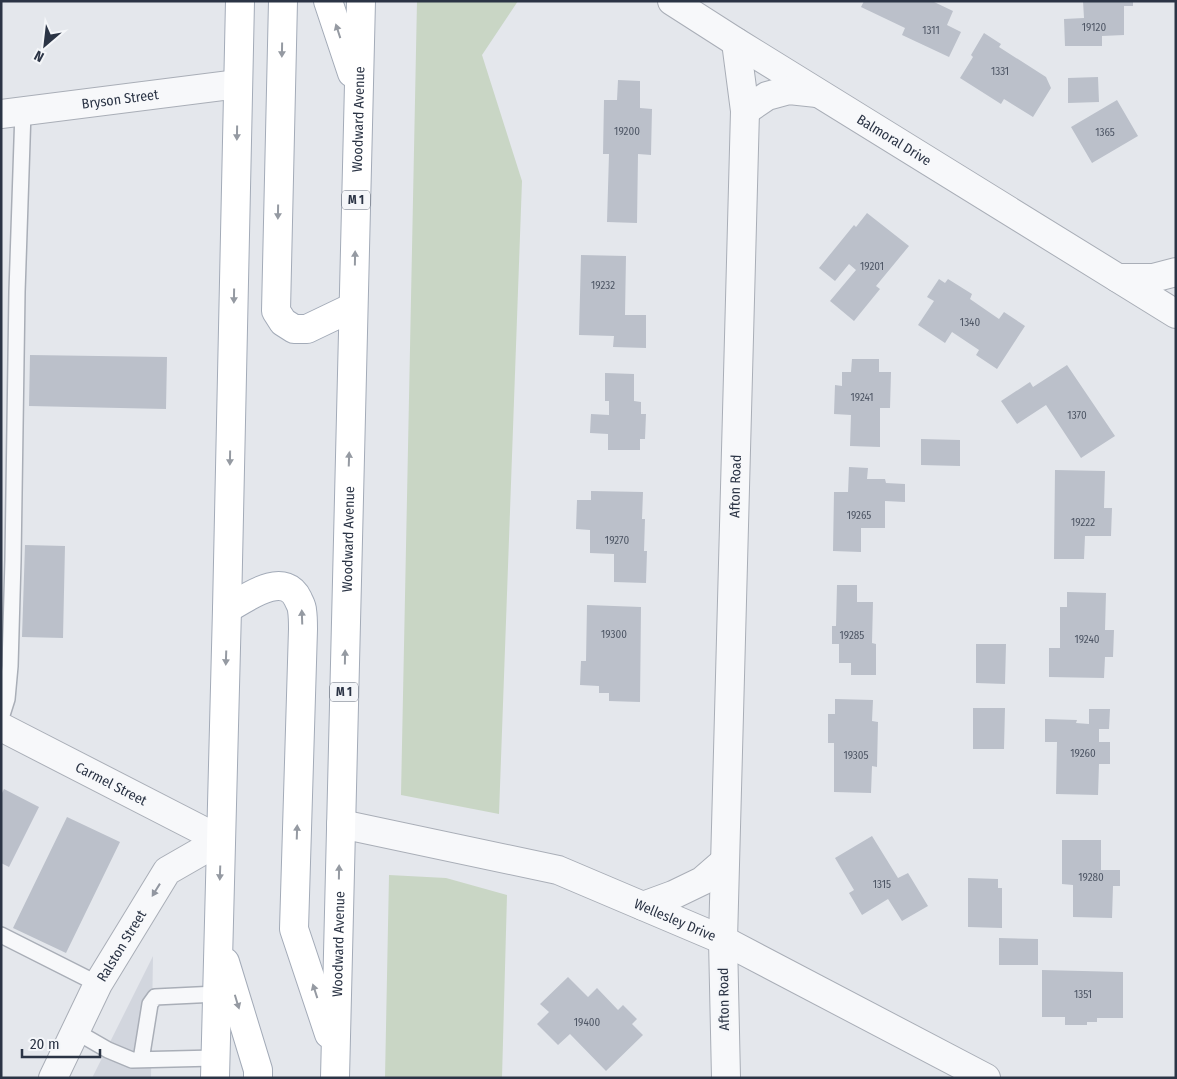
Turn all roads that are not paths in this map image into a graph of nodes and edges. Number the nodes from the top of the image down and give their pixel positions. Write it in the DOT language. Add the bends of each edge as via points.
graph roads {
  1 [pos="240,1"];
  2 [pos="283,1"];
  3 [pos="328,1"];
  4 [pos="360,1"];
  5 [pos="672,1"];
  6 [pos="736,42"];
  7 [pos="238,84"];
  8 [pos="818,93"];
  9 [pos="358,94"];
  10 [pos="746,111"];
  11 [pos="12,112"];
  12 [pos="1176,272"];
  13 [pos="1117,278"];
  14 [pos="353,307"];
  15 [pos="1176,314"];
  16 [pos="227,609"];
  17 [pos="1,718"];
  18 [pos="1,727"];
  19 [pos="340,824"];
  20 [pos="221,840"];
  21 [pos="725,860"];
  22 [pos="643,906"];
  23 [pos="1,935"];
  24 [pos="218,939"];
  25 [pos="723,940"];
  26 [pos="98,984"];
  27 [pos="216,994"];
  28 [pos="75,1031"];
  29 [pos="141,1060"];
  30 [pos="335,1066"];
  31 [pos="215,1068"];
  32 [pos="53,1078"];
  33 [pos="258,1078"];
  34 [pos="726,1078"];
  35 [pos="986,1078"];
  1 -- 7 [label="main road"];
  2 -- 14 [label="main road, one-way" via="276,311 283,322 294,329 307,329"];
  9 -- 3 [label="main road, one-way"];
  4 -- 9 [label="main road, Woodward Avenue / M 1"];
  5 -- 6 [label="street, Balmoral Drive"];
  6 -- 8 [label="street, Balmoral Drive"];
  6 -- 10 [label="street, Afton Road"];
  7 -- 11 [label="street, Bryson Street"];
  7 -- 16 [label="main road, one-way"];
  8 -- 10 [label="street" via="789,90 767,96"];
  8 -- 13 [label="street, Balmoral Drive"];
  14 -- 9 [label="main road, Woodward Avenue / M 1, one-way"];
  10 -- 21 [label="street, Afton Road"];
  11 -- 17 [label="lane" via="17,292 13,560 10,666 7,699"];
  12 -- 13 [label="street" via="1153,278"];
  13 -- 15 [label="street, Balmoral Drive"];
  19 -- 14 [label="main road, Woodward Avenue / M 1, one-way"];
  16 -- 20 [label="main road, one-way"];
  30 -- 16 [label="main road, one-way" via="294,929 302,609 295,593 284,586 262,590"];
  18 -- 20 [label="street, Carmel Street"];
  19 -- 22 [label="street, Wellesley Drive" via="558,870"];
  30 -- 19 [label="main road, Woodward Avenue / M 1, one-way"];
  20 -- 24 [label="main road, one-way"];
  20 -- 26 [label="street, Ralston Street, one-way" via="167,871"];
  21 -- 22 [label="street" via="702,881"];
  21 -- 25 [label="street, Afton Road"];
  22 -- 25 [label="street, Wellesley Drive"];
  23 -- 26 [label="lane"];
  24 -- 27 [label="main road"];
  24 -- 33 [label="main road, one-way"];
  25 -- 34 [label="street, Afton Road"];
  25 -- 35 [label="street, Wellesley Drive"];
  26 -- 28 [label="street, Ralston Street"];
  27 -- 29 [label="lane" via="155,997 150,1004"];
  27 -- 31 [label="main road"];
  28 -- 29 [label="lane" via="108,1050 132,1060"];
  28 -- 32 [label="street, Ralston Street"];
  29 -- 31 [label="lane"];
}
